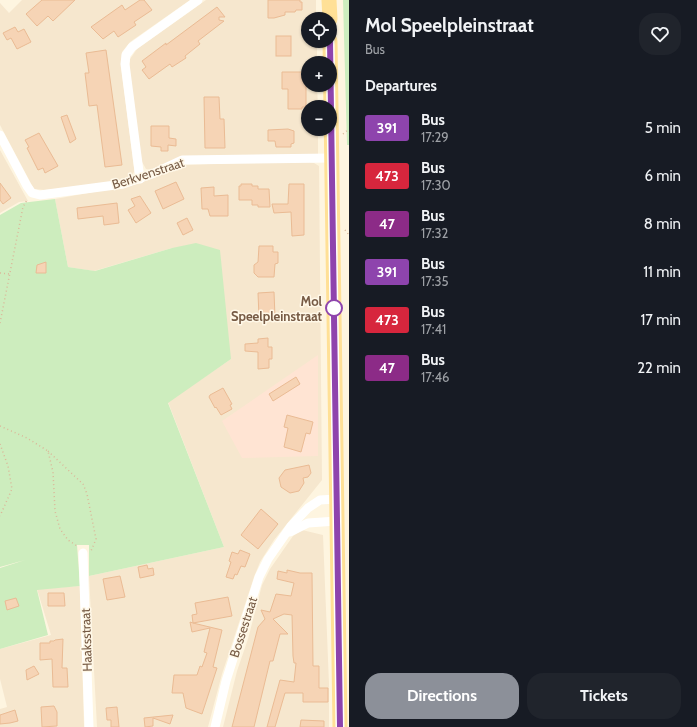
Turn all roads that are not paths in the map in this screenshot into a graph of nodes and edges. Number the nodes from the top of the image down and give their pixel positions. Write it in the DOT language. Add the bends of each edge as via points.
graph roads {
  1 [pos="198,0"];
  2 [pos="329,0"];
  3 [pos="330,12"];
  4 [pos="330,48"];
  5 [pos="0,135"];
  6 [pos="332,158"];
  7 [pos="140,179"];
  8 [pos="336,499"];
  9 [pos="336,521"];
  10 [pos="287,534"];
  11 [pos="83,553"];
  12 [pos="89,727"];
  13 [pos="215,727"];
  14 [pos="340,727"];
  1 -- 7 [label="street" via="132,47 126,55 125,64"];
  2 -- 3 [label="main road"];
  4 -- 6 [label="main road"];
  5 -- 7 [label="street, Berkvenstraat" via="32,193 40,195 96,188"];
  6 -- 7 [label="street, Berkvenstraat" via="182,160"];
  6 -- 8 [label="main road"];
  8 -- 9 [label="main road"];
  8 -- 10 [label="street, Bossestraat" via="320,500 308,508"];
  9 -- 10 [label="street, Bossestraat" via="308,523"];
  9 -- 14 [label="main road"];
  10 -- 13 [label="street, Bossestraat" via="268,559 259,577 226,680"];
  11 -- 12 [label="street, Haaksstraat"];
}
